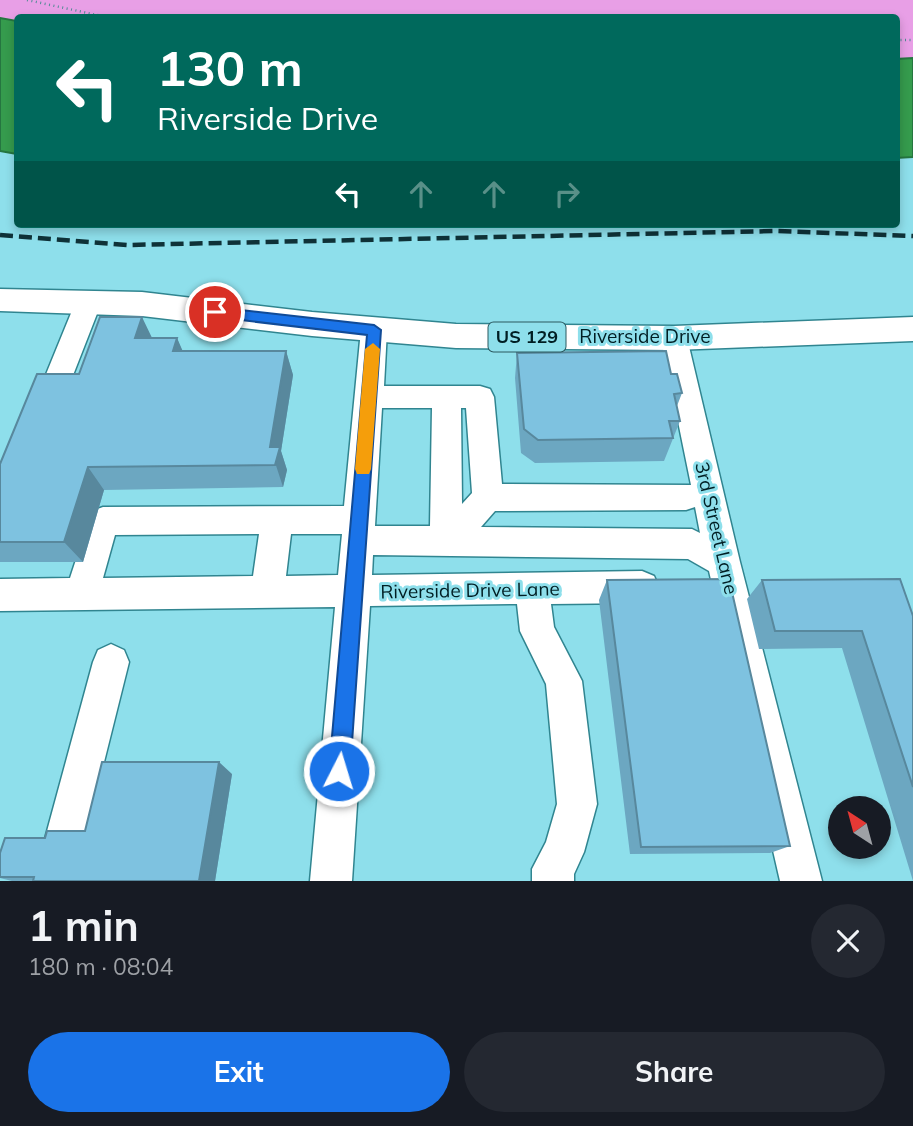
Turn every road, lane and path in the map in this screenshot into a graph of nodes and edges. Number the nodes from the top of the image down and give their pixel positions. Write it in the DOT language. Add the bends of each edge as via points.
graph roads {
  1 [pos="27,0"];
  2 [pos="92,14"];
  3 [pos="0,300"];
  4 [pos="89,301"];
  5 [pos="913,329"];
  6 [pos="374,330"];
  7 [pos="674,338"];
  8 [pos="369,397"];
  9 [pos="447,398"];
  10 [pos="685,432"];
  11 [pos="35,438"];
  12 [pos="686,497"];
  13 [pos="488,498"];
  14 [pos="278,520"];
  15 [pos="358,530"];
  16 [pos="446,542"];
  17 [pos="692,544"];
  18 [pos="709,581"];
  19 [pos="532,590"];
  20 [pos="353,591"];
  21 [pos="267,593"];
  22 [pos="82,594"];
  23 [pos="0,595"];
  24 [pos="111,663"];
  25 [pos="62,846"];
  26 [pos="331,881"];
  27 [pos="553,881"];
  28 [pos="801,881"];
  1 -- 2 [label="path"];
  3 -- 4 [label="main road, Riverside Drive / US 129"];
  4 -- 6 [label="main road, Riverside Drive / US 129"];
  4 -- 11 [label="street"];
  5 -- 7 [label="main road, Riverside Drive / US 129"];
  6 -- 7 [label="main road, Riverside Drive / US 129" via="456,336"];
  6 -- 8 [label="street"];
  7 -- 18 [label="street, 3rd Street Lane"];
  8 -- 9 [label="street"];
  8 -- 15 [label="street"];
  9 -- 13 [label="street" via="480,397"];
  9 -- 16 [label="street"];
  10 -- 12 [label="street"];
  12 -- 13 [label="street"];
  12 -- 17 [label="street"];
  13 -- 16 [label="street"];
  14 -- 15 [label="street"];
  14 -- 21 [label="street"];
  14 -- 22 [label="street" via="103,521"];
  15 -- 16 [label="street"];
  15 -- 20 [label="street"];
  16 -- 17 [label="street"];
  17 -- 18 [label="street"];
  18 -- 19 [label="street, Riverside Drive Lane"];
  18 -- 28 [label="street, 3rd Street Lane"];
  19 -- 20 [label="street, Riverside Drive Lane"];
  19 -- 27 [label="street" via="537,631 564,681 577,804 564,852 552,869"];
  20 -- 21 [label="street, Riverside Drive Lane"];
  20 -- 26 [label="street"];
  21 -- 22 [label="street, Riverside Drive Lane"];
  22 -- 23 [label="street, Riverside Drive Lane"];
  24 -- 25 [label="street"];
}
